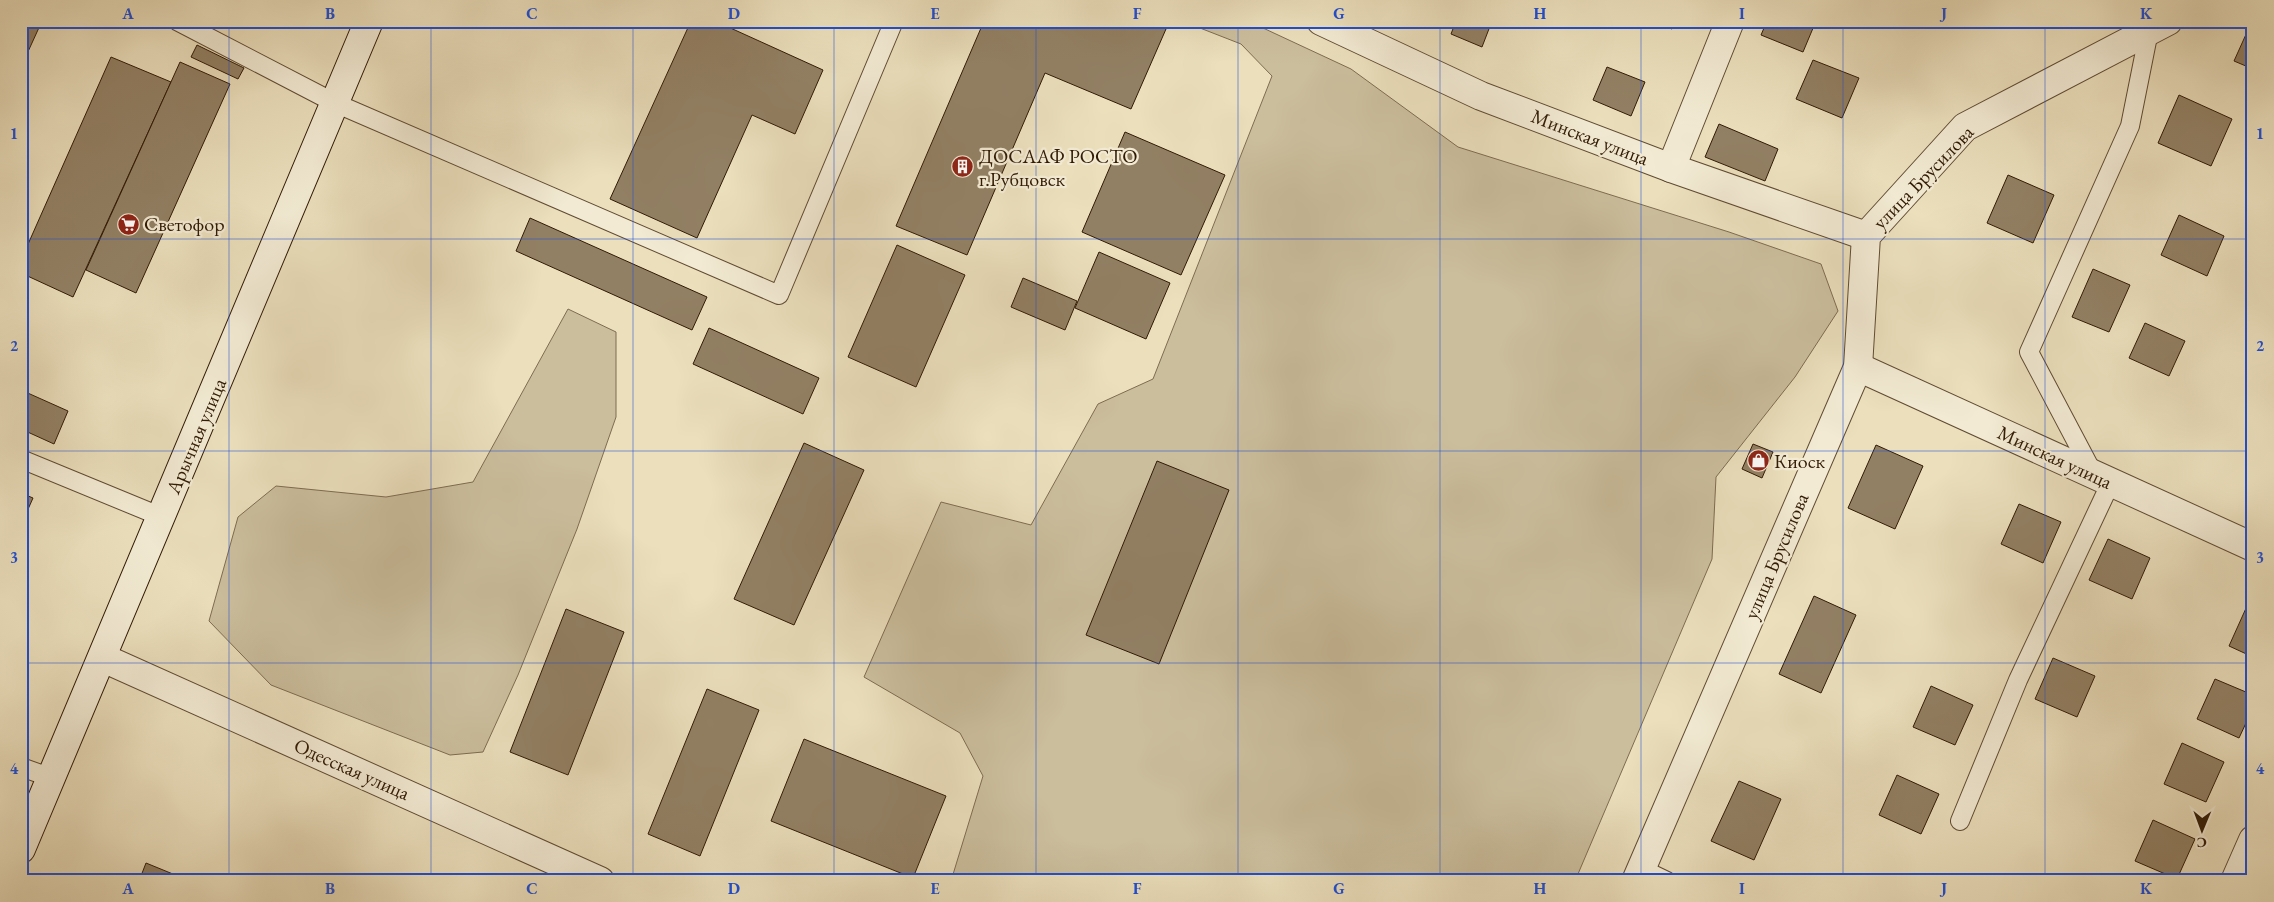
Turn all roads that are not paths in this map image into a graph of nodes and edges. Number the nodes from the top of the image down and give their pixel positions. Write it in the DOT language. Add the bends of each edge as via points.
graph roads {
  1 [pos="177,21"];
  2 [pos="369,21"];
  3 [pos="894,21"];
  4 [pos="1321,21"];
  5 [pos="1730,21"];
  6 [pos="2159,26"];
  7 [pos="335,103"];
  8 [pos="1671,168"];
  9 [pos="1866,236"];
  10 [pos="1858,367"];
  11 [pos="21,459"];
  12 [pos="2103,478"];
  13 [pos="162,517"];
  14 [pos="2253,547"];
  15 [pos="103,658"];
  16 [pos="21,766"];
  17 [pos="52,778"];
  18 [pos="1960,821"];
  19 [pos="2253,840"];
  20 [pos="21,850"];
  21 [pos="1639,875"];
  22 [pos="600,881"];
  23 [pos="1667,881"];
  24 [pos="2235,881"];
  1 -- 7 [label="lane"];
  2 -- 7 [label="street, Арычная улица"];
  3 -- 7 [label="lane" via="779,295"];
  4 -- 8 [label="street, Минская улица" via="1481,96"];
  5 -- 8 [label="street"];
  6 -- 9 [label="street, улица Брусилова" via="1965,127"];
  6 -- 12 [label="lane" via="2130,126 2029,352"];
  7 -- 13 [label="street, Арычная улица"];
  8 -- 9 [label="street, Минская улица"];
  9 -- 10 [label="street, улица Брусилова"];
  10 -- 12 [label="street, Минская улица"];
  10 -- 21 [label="street, улица Брусилова"];
  11 -- 13 [label="lane"];
  12 -- 14 [label="street, Минская улица"];
  12 -- 18 [label="lane"];
  13 -- 15 [label="street, Арычная улица"];
  15 -- 17 [label="street, Арычная улица"];
  15 -- 22 [label="street, Одесская улица"];
  16 -- 17 [label="lane"];
  17 -- 20 [label="street, Арычная улица"];
  19 -- 24 [label="street"];
  21 -- 23 [label="lane"];
}
